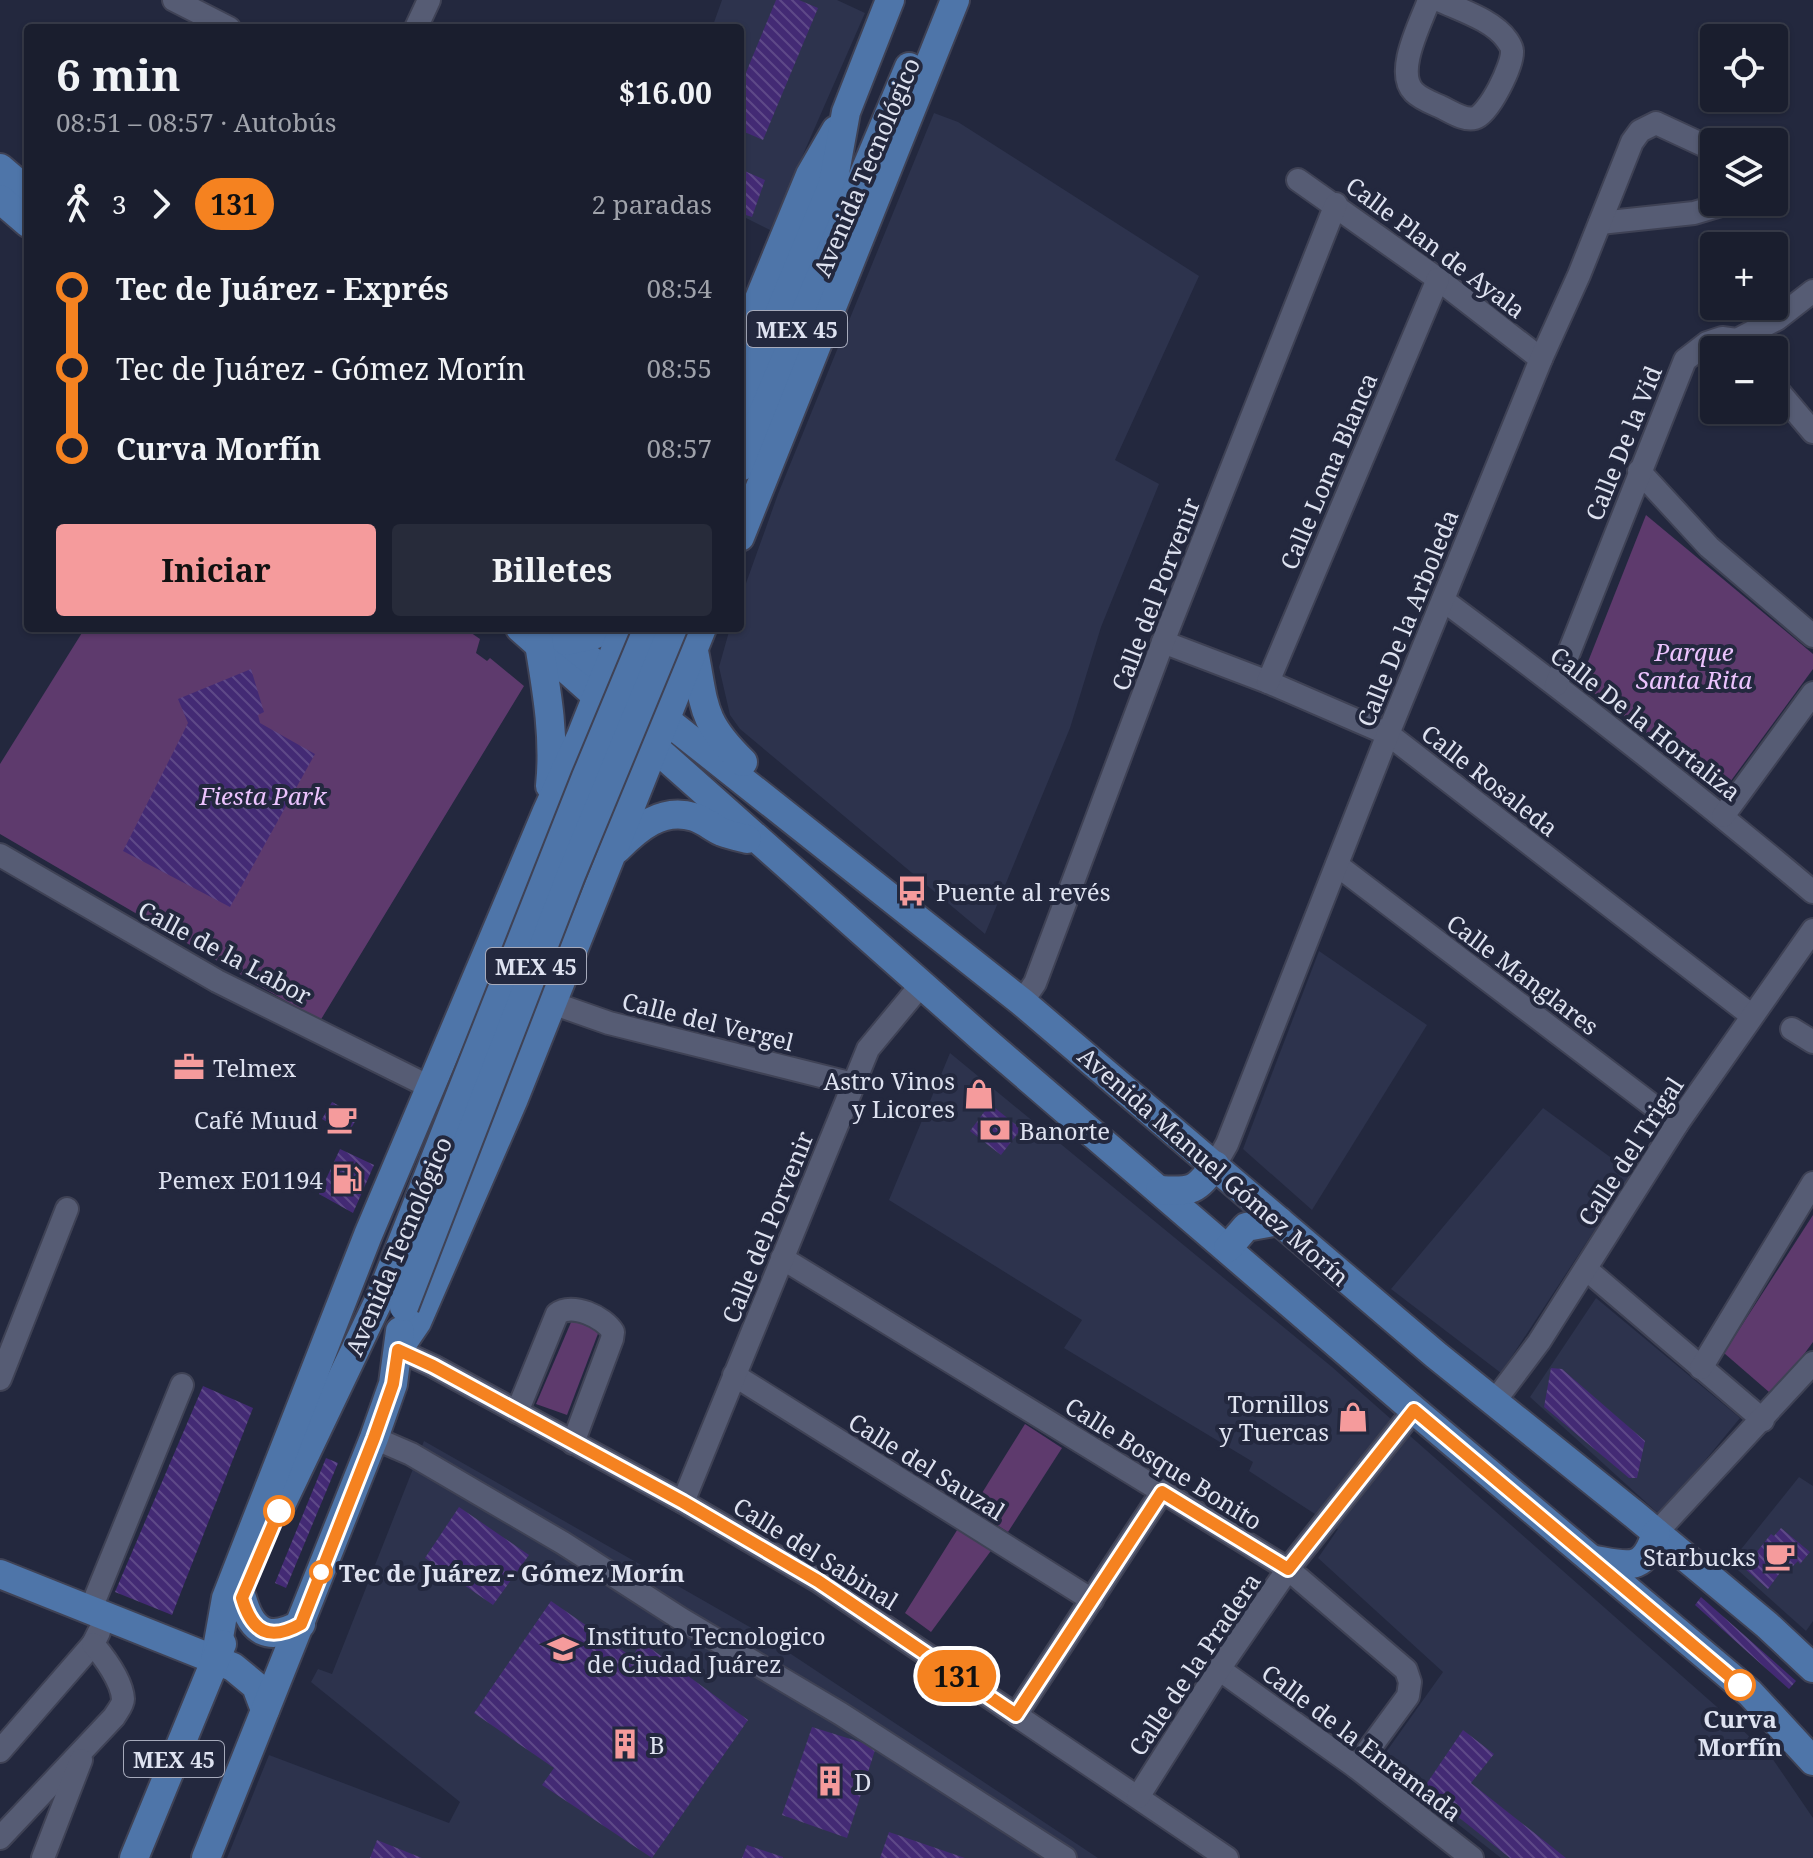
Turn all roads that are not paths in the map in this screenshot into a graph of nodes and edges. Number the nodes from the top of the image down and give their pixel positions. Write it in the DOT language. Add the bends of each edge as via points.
graph roads {
  1 [pos="429,0"];
  2 [pos="939,0"];
  3 [pos="955,0"];
  4 [pos="1429,0"];
  5 [pos="1439,0"];
  6 [pos="182,2"];
  7 [pos="883,2"];
  8 [pos="222,24"];
  9 [pos="418,24"];
  10 [pos="846,112"];
  11 [pos="1700,143"];
  12 [pos="0,168"];
  13 [pos="1298,180"];
  14 [pos="844,188"];
  15 [pos="24,189"];
  16 [pos="0,199"];
  17 [pos="1336,204"];
  18 [pos="1700,211"];
  19 [pos="24,220"];
  20 [pos="1600,223"];
  21 [pos="1438,279"];
  22 [pos="1813,291"];
  23 [pos="744,335"];
  24 [pos="1753,336"];
  25 [pos="1700,348"];
  26 [pos="1541,359"];
  27 [pos="744,399"];
  28 [pos="1788,403"];
  29 [pos="1813,432"];
  30 [pos="744,456"];
  31 [pos="1639,471"];
  32 [pos="744,527"];
  33 [pos="1443,600"];
  34 [pos="646,632"];
  35 [pos="671,632"];
  36 [pos="544,635"];
  37 [pos="1813,636"];
  38 [pos="698,639"];
  39 [pos="1163,642"];
  40 [pos="610,656"];
  41 [pos="1268,682"];
  42 [pos="681,683"];
  43 [pos="1556,685"];
  44 [pos="1813,693"];
  45 [pos="665,721"];
  46 [pos="1388,734"];
  47 [pos="581,736"];
  48 [pos="650,759"];
  49 [pos="762,794"];
  50 [pos="547,811"];
  51 [pos="1723,816"];
  52 [pos="760,842"];
  53 [pos="613,852"];
  54 [pos="0,855"];
  55 [pos="1337,865"];
  56 [pos="1813,892"];
  57 [pos="1813,930"];
  58 [pos="921,985"];
  59 [pos="1022,1002"];
  60 [pos="552,1003"];
  61 [pos="1751,1015"];
  62 [pos="1792,1029"];
  63 [pos="1813,1042"];
  64 [pos="853,1084"];
  65 [pos="430,1087"];
  66 [pos="1677,1124"];
  67 [pos="1215,1165"];
  68 [pos="1813,1183"];
  69 [pos="1160,1190"];
  70 [pos="67,1209"];
  71 [pos="1279,1221"];
  72 [pos="1228,1248"];
  73 [pos="782,1258"];
  74 [pos="1586,1269"];
  75 [pos="392,1303"];
  76 [pos="398,1350"];
  77 [pos="1813,1363"];
  78 [pos="1701,1368"];
  79 [pos="734,1375"];
  80 [pos="0,1379"];
  81 [pos="182,1385"];
  82 [pos="1494,1402"];
  83 [pos="1414,1410"];
  84 [pos="517,1412"];
  85 [pos="1763,1420"];
  86 [pos="374,1438"];
  87 [pos="573,1443"];
  88 [pos="1162,1492"];
  89 [pos="683,1502"];
  90 [pos="1656,1533"];
  91 [pos="1595,1560"];
  92 [pos="1288,1569"];
  93 [pos="0,1574"];
  94 [pos="242,1598"];
  95 [pos="1092,1600"];
  96 [pos="98,1614"];
  97 [pos="301,1624"];
  98 [pos="93,1644"];
  99 [pos="215,1660"];
  100 [pos="1813,1668"];
  101 [pos="1219,1669"];
  102 [pos="265,1710"];
  103 [pos="1016,1715"];
  104 [pos="86,1747"];
  105 [pos="0,1751"];
  106 [pos="1813,1761"];
  107 [pos="1356,1767"];
  108 [pos="1138,1797"];
  109 [pos="0,1838"];
  110 [pos="43,1858"];
  111 [pos="134,1858"];
  112 [pos="206,1858"];
  113 [pos="1065,1858"];
  114 [pos="1227,1858"];
  115 [pos="1472,1858"];
  1 -- 9 [label="street"];
  2 -- 14 [label="main road, Avenida Tecnológico / MEX 45"];
  3 -- 32 [label="main road"];
  4 -- 5 [label="street" via="1406,67 1410,86 1421,98 1472,119 1490,106 1512,52 1491,26"];
  6 -- 8 [label="street"];
  7 -- 10 [label="main road, Avenida Tecnológico / MEX 45"];
  10 -- 14 [label="main road, Avenida Tecnológico / MEX 45"];
  10 -- 23 [label="main road" via="810,175"];
  11 -- 20 [label="street, Calle De la Arboleda" via="1656,123 1640,131"];
  12 -- 15 [label="main road"];
  13 -- 17 [label="street, Calle Plan de Ayala"];
  14 -- 27 [label="main road, Avenida Tecnológico / MEX 45"];
  14 -- 30 [label="main road, Avenida Tecnológico / MEX 45"];
  16 -- 19 [label="main road"];
  17 -- 21 [label="street, Calle Plan de Ayala"];
  17 -- 39 [label="street, Calle del Porvenir"];
  18 -- 20 [label="street"];
  20 -- 26 [label="street, Calle De la Arboleda"];
  21 -- 26 [label="street, Calle Plan de Ayala"];
  21 -- 41 [label="street, Calle Loma Blanca"];
  22 -- 24 [label="street, Calle De la Vid"];
  25 -- 31 [label="street, Calle De la Vid" via="1685,360"];
  26 -- 33 [label="street, Calle De la Arboleda"];
  28 -- 29 [label="street"];
  31 -- 37 [label="street" via="1709,547"];
  31 -- 43 [label="street, Calle De la Vid"];
  33 -- 43 [label="street, Calle De la Hortaliza"];
  33 -- 46 [label="street, Calle De la Arboleda"];
  34 -- 75 [label="main road, Avenida Tecnológico / MEX 45, bridge" via="580,791"];
  35 -- 75 [label="main road, Avenida Tecnológico / MEX 45, bridge"];
  36 -- 40 [label="main road"];
  36 -- 40 [label="main road" via="596,634"];
  36 -- 50 [label="main road" via="553,754"];
  38 -- 42 [label="main road"];
  38 -- 49 [label="main road" via="700,697 706,714 718,738 750,769"];
  39 -- 41 [label="street, Calle Rosaleda"];
  39 -- 59 [label="street, Calle del Porvenir" via="1035,983"];
  40 -- 42 [label="main road" via="647,686"];
  40 -- 45 [label="main road, Avenida Manuel Gómez Morín"];
  40 -- 47 [label="main road"];
  40 -- 48 [label="main road"];
  41 -- 46 [label="street, Calle Rosaleda"];
  42 -- 45 [label="main road"];
  43 -- 51 [label="street, Calle De la Hortaliza"];
  44 -- 51 [label="street"];
  45 -- 48 [label="main road"];
  45 -- 49 [label="main road, Avenida Manuel Gómez Morín"];
  46 -- 55 [label="street, Calle De la Arboleda"];
  46 -- 61 [label="street, Calle Rosaleda"];
  47 -- 48 [label="main road" via="624,734"];
  47 -- 50 [label="main road"];
  48 -- 52 [label="main road"];
  48 -- 53 [label="main road"];
  49 -- 59 [label="main road, Avenida Manuel Gómez Morín"];
  50 -- 65 [label="main road"];
  51 -- 56 [label="street, Calle De la Hortaliza"];
  52 -- 53 [label="main road" via="679,814 639,827"];
  52 -- 58 [label="main road"];
  53 -- 60 [label="main road"];
  54 -- 65 [label="street, Calle de la Labor" via="217,981"];
  55 -- 66 [label="street, Calle Manglares"];
  55 -- 67 [label="street, Calle De la Arboleda"];
  57 -- 61 [label="street, Calle del Trigal"];
  58 -- 64 [label="street, Calle del Porvenir" via="868,1049"];
  58 -- 69 [label="main road"];
  59 -- 67 [label="main road, Avenida Manuel Gómez Morín"];
  60 -- 64 [label="street, Calle del Vergel" via="609,1023"];
  60 -- 76 [label="main road" via="417,1322"];
  61 -- 66 [label="street, Calle del Trigal"];
  62 -- 63 [label="street"];
  64 -- 73 [label="street, Calle del Porvenir"];
  65 -- 99 [label="main road" via="226,1598"];
  66 -- 74 [label="street, Calle del Trigal"];
  67 -- 69 [label="main road" via="1195,1188"];
  67 -- 71 [label="main road, Avenida Manuel Gómez Morín"];
  68 -- 78 [label="street"];
  69 -- 72 [label="main road"];
  70 -- 80 [label="street"];
  71 -- 72 [label="main road" via="1246,1227"];
  71 -- 82 [label="main road, Avenida Manuel Gómez Morín"];
  72 -- 83 [label="main road"];
  73 -- 79 [label="street, Calle del Porvenir"];
  73 -- 88 [label="street, Calle Bosque Bonito"];
  74 -- 78 [label="street"];
  74 -- 82 [label="street, Calle del Trigal"];
  75 -- 76 [label="main road, Avenida Tecnológico / MEX 45"];
  75 -- 94 [label="main road, Avenida Tecnológico / MEX 45" via="292,1480"];
  76 -- 84 [label="street, Calle del Sabinal"];
  76 -- 86 [label="main road, Avenida Tecnológico / MEX 45" via="393,1384"];
  77 -- 85 [label="street"];
  78 -- 85 [label="street"];
  79 -- 89 [label="street, Calle del Porvenir"];
  79 -- 95 [label="street, Calle del Sauzal"];
  81 -- 96 [label="street"];
  82 -- 90 [label="main road, Avenida Manuel Gómez Morín"];
  83 -- 91 [label="main road"];
  83 -- 92 [label="street, Calle de la Pradera"];
  84 -- 87 [label="street, Calle del Sabinal"];
  84 -- 87 [label="street" via="557,1314 572,1309 604,1321 612,1339"];
  85 -- 90 [label="street"];
  86 -- 97 [label="main road, Avenida Tecnológico / MEX 45"];
  86 -- 113 [label="street" via="563,1543"];
  87 -- 89 [label="street, Calle del Sabinal"];
  88 -- 92 [label="street, Calle Bosque Bonito"];
  88 -- 95 [label="street"];
  89 -- 103 [label="street, Calle del Sabinal" via="818,1581"];
  90 -- 91 [label="main road" via="1650,1553 1637,1563"];
  90 -- 100 [label="main road, Avenida Manuel Gómez Morín"];
  91 -- 106 [label="main road" via="1750,1693"];
  92 -- 101 [label="street, Calle de la Pradera"];
  92 -- 107 [label="street, Calle Bosque Bonito" via="1409,1675 1408,1696"];
  93 -- 96 [label="main road"];
  94 -- 97 [label="main road" via="252,1621 267,1633"];
  94 -- 99 [label="main road, Avenida Tecnológico / MEX 45"];
  95 -- 103 [label="street"];
  96 -- 98 [label="street"];
  96 -- 99 [label="main road"];
  97 -- 102 [label="main road, Avenida Tecnológico / MEX 45"];
  98 -- 104 [label="street" via="108,1662 123,1699"];
  98 -- 105 [label="street"];
  99 -- 102 [label="main road" via="252,1681"];
  99 -- 111 [label="main road, Avenida Tecnológico / MEX 45"];
  101 -- 107 [label="street, Calle de la Enramada"];
  101 -- 108 [label="street, Calle de la Pradera"];
  102 -- 112 [label="main road, Avenida Tecnológico / MEX 45"];
  103 -- 108 [label="street, Calle del Sabinal"];
  104 -- 109 [label="street"];
  104 -- 110 [label="street"];
  107 -- 115 [label="street, Calle de la Enramada"];
  108 -- 114 [label="street, Calle del Sabinal"];
}
